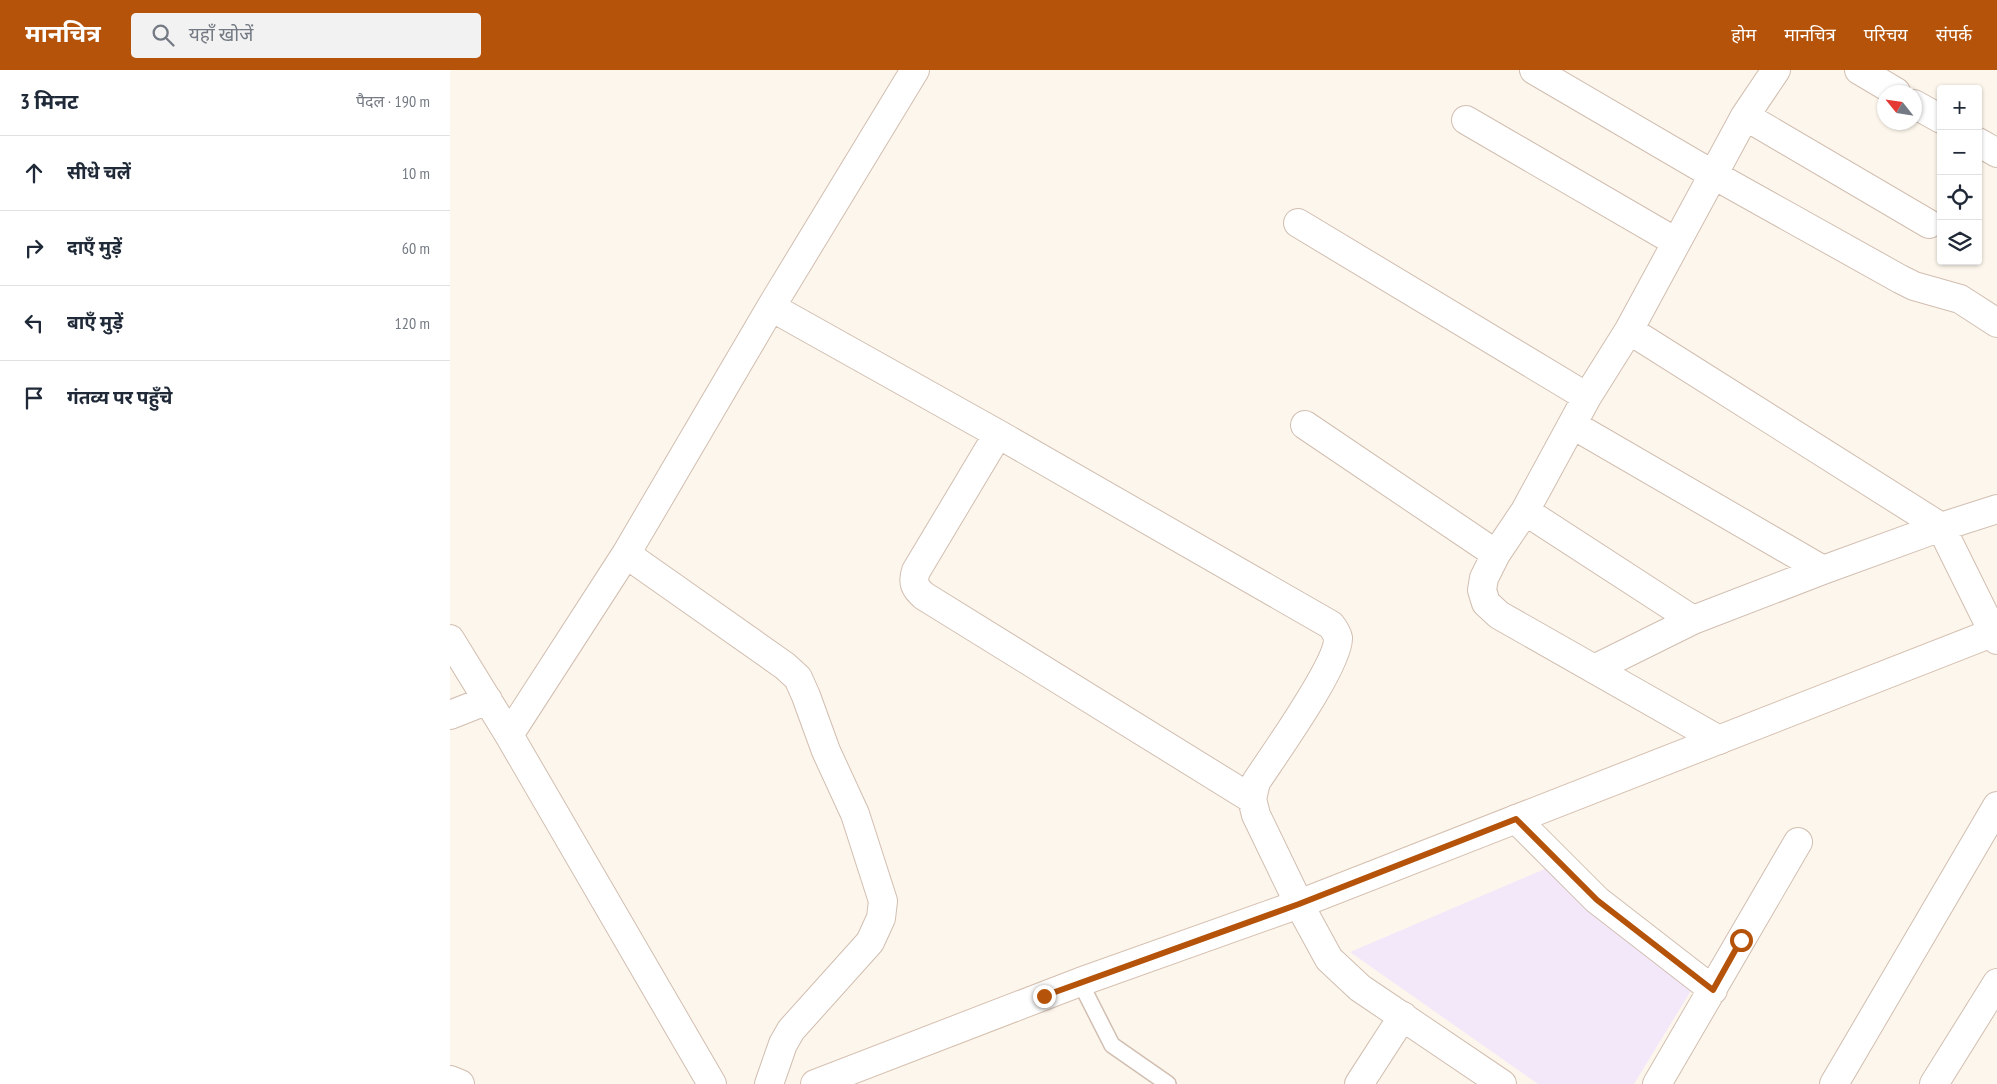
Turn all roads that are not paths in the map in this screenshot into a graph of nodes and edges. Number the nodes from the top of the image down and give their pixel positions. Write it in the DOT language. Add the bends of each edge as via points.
graph roads {
  1 [pos="915,70"];
  2 [pos="1534,70"];
  3 [pos="1776,70"];
  4 [pos="1858,70"];
  5 [pos="1884,85"];
  6 [pos="1922,109"];
  7 [pos="1745,116"];
  8 [pos="1937,118"];
  9 [pos="1466,120"];
  10 [pos="1982,144"];
  11 [pos="1997,153"];
  12 [pos="1712,174"];
  13 [pos="1298,223"];
  14 [pos="1929,224"];
  15 [pos="1676,242"];
  16 [pos="771,307"];
  17 [pos="1997,323"];
  18 [pos="1629,330"];
  19 [pos="1587,397"];
  20 [pos="1573,424"];
  21 [pos="1305,425"];
  22 [pos="998,434"];
  23 [pos="1997,509"];
  24 [pos="1525,511"];
  25 [pos="1941,527"];
  26 [pos="626,554"];
  27 [pos="1496,554"];
  28 [pos="1823,570"];
  29 [pos="1693,620"];
  30 [pos="1996,634"];
  31 [pos="450,638"];
  32 [pos="1594,669"];
  33 [pos="488,700"];
  34 [pos="450,715"];
  35 [pos="510,735"];
  36 [pos="1720,740"];
  37 [pos="1252,799"];
  38 [pos="1997,806"];
  39 [pos="1516,819"];
  40 [pos="1798,842"];
  41 [pos="1299,904"];
  42 [pos="1080,982"];
  43 [pos="1997,983"];
  44 [pos="1713,990"];
  45 [pos="1403,1016"];
  46 [pos="450,1080"];
  47 [pos="460,1084"];
  48 [pos="712,1084"];
  49 [pos="769,1084"];
  50 [pos="815,1084"];
  51 [pos="1168,1084"];
  52 [pos="1359,1084"];
  53 [pos="1502,1084"];
  54 [pos="1657,1084"];
  55 [pos="1834,1084"];
  56 [pos="1934,1084"];
  1 -- 16 [label="street"];
  2 -- 12 [label="street"];
  3 -- 7 [label="street"];
  4 -- 5 [label="street"];
  6 -- 8 [label="street"];
  7 -- 12 [label="street"];
  7 -- 14 [label="street"];
  9 -- 15 [label="street"];
  10 -- 11 [label="street"];
  12 -- 15 [label="street"];
  12 -- 17 [label="street" via="1900,279 1960,299"];
  13 -- 19 [label="street"];
  15 -- 18 [label="street"];
  16 -- 22 [label="street"];
  16 -- 26 [label="street"];
  18 -- 19 [label="street"];
  18 -- 25 [label="street"];
  19 -- 20 [label="street"];
  20 -- 24 [label="street"];
  20 -- 28 [label="street"];
  21 -- 27 [label="street"];
  22 -- 37 [label="street" via="916,571 913,579 916,589"];
  22 -- 37 [label="street" via="1331,625 1336,632 1336,648 1324,675 1256,782"];
  23 -- 25 [label="street"];
  24 -- 27 [label="street"];
  24 -- 29 [label="street"];
  25 -- 28 [label="street"];
  25 -- 30 [label="street"];
  26 -- 35 [label="street"];
  26 -- 49 [label="street" via="798,678 855,814 883,901 881,918 870,942 791,1030"];
  27 -- 32 [label="street" via="1484,578 1482,590 1486,603 1499,615"];
  28 -- 29 [label="street"];
  29 -- 32 [label="street"];
  30 -- 36 [label="street"];
  31 -- 33 [label="street"];
  32 -- 36 [label="street"];
  33 -- 34 [label="street"];
  33 -- 35 [label="street"];
  35 -- 48 [label="street"];
  36 -- 39 [label="street"];
  37 -- 41 [label="street" via="1256,815"];
  38 -- 55 [label="street"];
  39 -- 41 [label="street"];
  39 -- 44 [label="street" via="1597,900"];
  40 -- 44 [label="street"];
  41 -- 42 [label="street"];
  41 -- 45 [label="street" via="1329,959 1360,988"];
  42 -- 50 [label="street"];
  42 -- 51 [label="lane" via="1112,1045"];
  43 -- 56 [label="street"];
  44 -- 54 [label="street"];
  45 -- 52 [label="street"];
  45 -- 53 [label="street"];
  46 -- 47 [label="street"];
}
